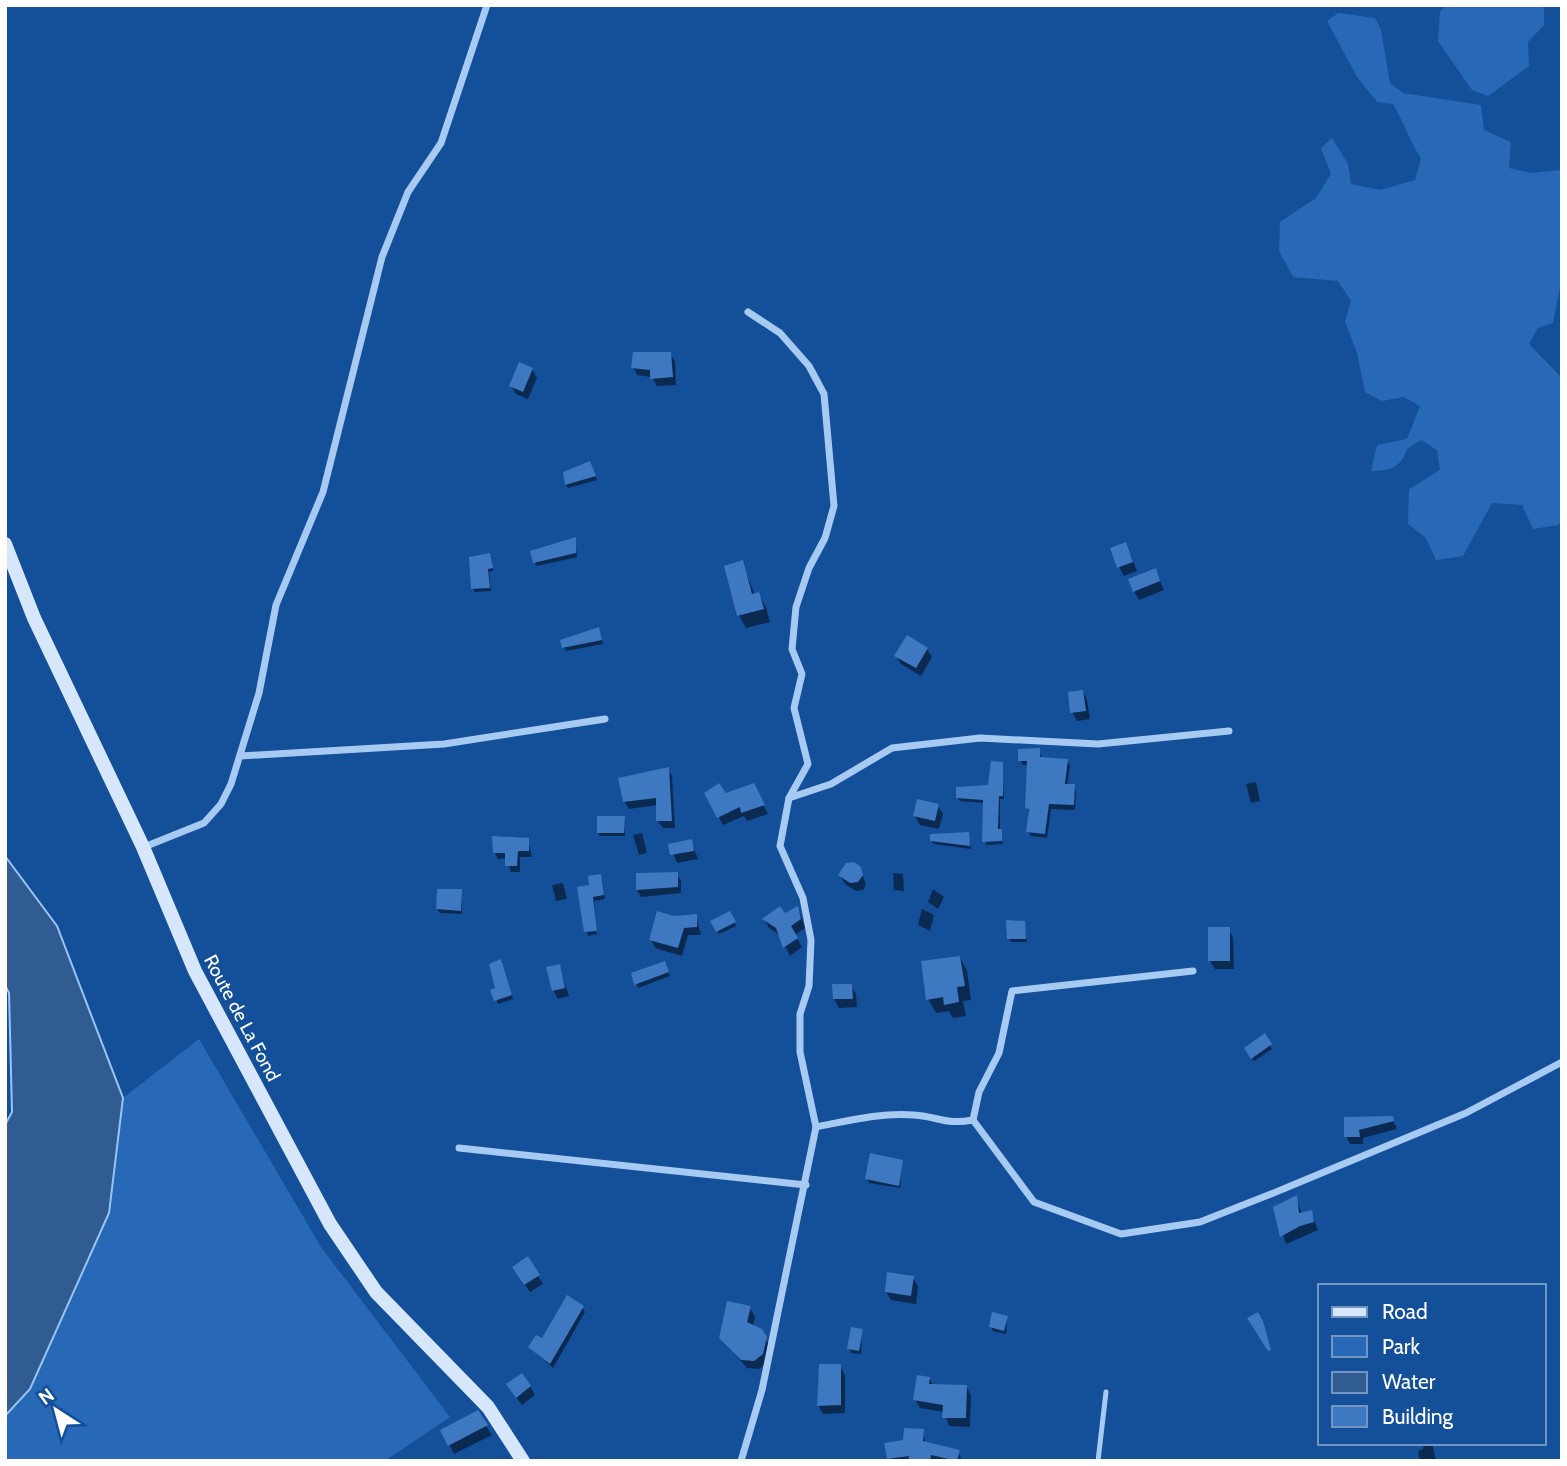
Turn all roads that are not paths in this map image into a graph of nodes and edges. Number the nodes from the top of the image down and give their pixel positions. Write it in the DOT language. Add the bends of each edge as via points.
graph roads {
  1 [pos="487,5"];
  2 [pos="748,312"];
  3 [pos="5,544"];
  4 [pos="605,719"];
  5 [pos="1229,732"];
  6 [pos="241,756"];
  7 [pos="789,799"];
  8 [pos="143,848"];
  9 [pos="1193,971"];
  10 [pos="1562,1062"];
  11 [pos="973,1120"];
  12 [pos="816,1127"];
  13 [pos="459,1148"];
  14 [pos="806,1185"];
  15 [pos="1105,1392"];
  16 [pos="523,1461"];
  17 [pos="741,1461"];
  18 [pos="1098,1461"];
  1 -- 6 [label="street" via="442,143 408,192 382,257 323,492 276,605"];
  2 -- 7 [label="street" via="780,333 809,366 824,394 831,468 834,506 796,607 792,649 802,674 794,708 808,764"];
  3 -- 8 [label="street, Route de La Fond" via="34,618"];
  4 -- 6 [label="street" via="444,744"];
  5 -- 7 [label="street" via="1098,744 980,738 892,748 831,785"];
  6 -- 8 [label="street" via="221,804 204,823"];
  7 -- 12 [label="street" via="780,846 803,898 811,940 809,986 800,1014 800,1052"];
  8 -- 16 [label="street, Route de La Fond" via="195,971 330,1224 376,1292 488,1407"];
  9 -- 11 [label="street" via="1012,991 999,1053 979,1092"];
  10 -- 11 [label="street" via="1466,1113 1259,1199 1200,1222 1121,1234 1034,1202"];
  11 -- 12 [label="street" via="952,1124 914,1115 858,1118"];
  12 -- 14 [label="street"];
  13 -- 14 [label="street"];
  14 -- 17 [label="street" via="762,1390"];
  15 -- 18 [label="lane"];
}
